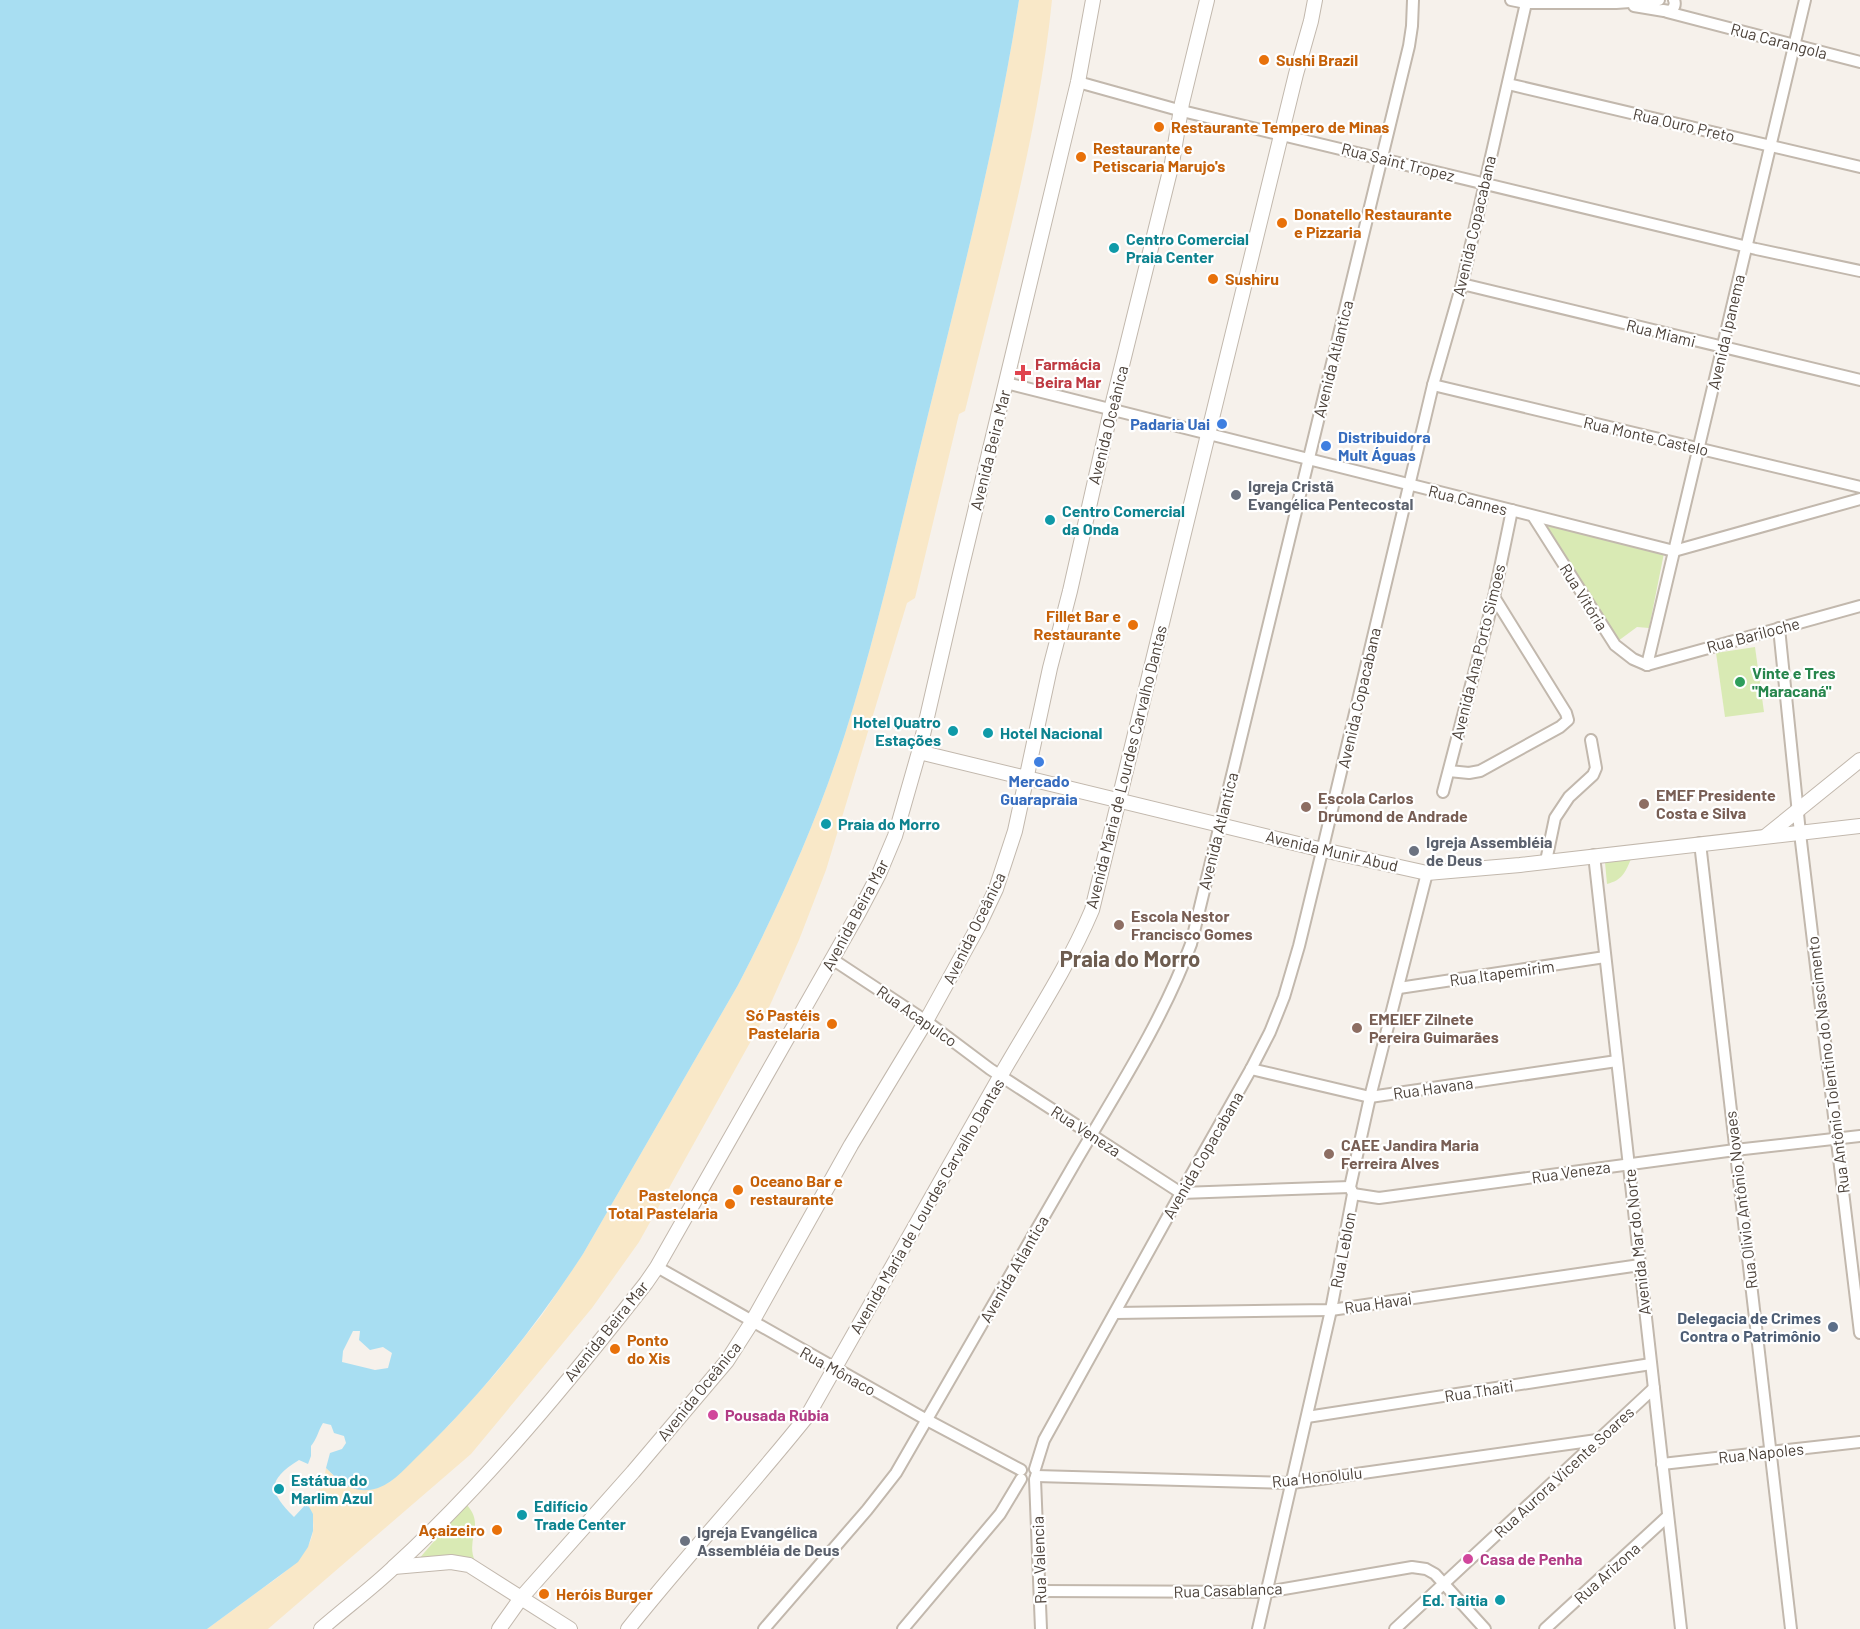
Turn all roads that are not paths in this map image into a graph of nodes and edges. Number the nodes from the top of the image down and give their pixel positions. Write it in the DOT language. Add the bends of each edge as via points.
graph roads {
  1 [pos="1093,0"];
  2 [pos="1207,0"];
  3 [pos="1315,0"];
  4 [pos="1413,0"];
  5 [pos="1511,0"];
  6 [pos="1805,0"];
  7 [pos="1526,3"];
  8 [pos="1670,4"];
  9 [pos="1795,46"];
  10 [pos="1860,62"];
  11 [pos="1078,82"];
  12 [pos="1508,84"];
  13 [pos="1182,111"];
  14 [pos="1281,134"];
  15 [pos="1771,146"];
  16 [pos="1382,158"];
  17 [pos="1860,167"];
  18 [pos="1484,183"];
  19 [pos="1747,246"];
  20 [pos="1860,271"];
  21 [pos="1462,284"];
  22 [pos="1723,348"];
  23 [pos="1860,380"];
  24 [pos="1006,383"];
  25 [pos="1433,385"];
  26 [pos="1111,410"];
  27 [pos="1208,434"];
  28 [pos="1699,448"];
  29 [pos="1308,459"];
  30 [pos="1409,484"];
  31 [pos="1860,487"];
  32 [pos="1860,499"];
  33 [pos="1512,510"];
  34 [pos="1533,516"];
  35 [pos="1674,551"];
  36 [pos="1494,597"];
  37 [pos="1860,606"];
  38 [pos="1779,628"];
  39 [pos="1647,664"];
  40 [pos="1591,740"];
  41 [pos="919,752"];
  42 [pos="1860,760"];
  43 [pos="1449,771"];
  44 [pos="1026,779"];
  45 [pos="1443,792"];
  46 [pos="1119,801"];
  47 [pos="1798,810"];
  48 [pos="1220,825"];
  49 [pos="1860,826"];
  50 [pos="1800,833"];
  51 [pos="1765,837"];
  52 [pos="1700,843"];
  53 [pos="1323,850"];
  54 [pos="1594,855"];
  55 [pos="1546,861"];
  56 [pos="1427,873"];
  57 [pos="1605,957"];
  58 [pos="832,959"];
  59 [pos="1399,988"];
  60 [pos="926,1021"];
  61 [pos="1617,1061"];
  62 [pos="1251,1069"];
  63 [pos="1001,1076"];
  64 [pos="1370,1097"];
  65 [pos="1091,1135"];
  66 [pos="1860,1136"];
  67 [pos="1837,1139"];
  68 [pos="1735,1150"];
  69 [pos="1629,1164"];
  70 [pos="1351,1191"];
  71 [pos="1181,1193"];
  72 [pos="1640,1265"];
  73 [pos="657,1267"];
  74 [pos="1331,1310"];
  75 [pos="1115,1313"];
  76 [pos="752,1322"];
  77 [pos="1860,1333"];
  78 [pos="1651,1364"];
  79 [pos="834,1369"];
  80 [pos="1654,1388"];
  81 [pos="1307,1418"];
  82 [pos="927,1420"];
  83 [pos="1597,1440"];
  84 [pos="1860,1442"];
  85 [pos="1770,1452"];
  86 [pos="1662,1464"];
  87 [pos="1029,1477"];
  88 [pos="1292,1483"];
  89 [pos="1668,1516"];
  90 [pos="394,1568"];
  91 [pos="1444,1584"];
  92 [pos="1041,1591"];
  93 [pos="1266,1592"];
  94 [pos="522,1598"];
  95 [pos="321,1629"];
  96 [pos="498,1629"];
  97 [pos="570,1629"];
  98 [pos="628,1629"];
  99 [pos="764,1629"];
  100 [pos="903,1629"];
  101 [pos="1041,1629"];
  102 [pos="1258,1629"];
  103 [pos="1395,1629"];
  104 [pos="1485,1629"];
  105 [pos="1545,1629"];
  106 [pos="1681,1629"];
  107 [pos="1791,1629"];
  1 -- 11 [label="street, Avenida Beira Mar"];
  2 -- 13 [label="street, Avenida Oceânica"];
  3 -- 14 [label="street, Avenida Maria de Lourdes Carvalho Dantas"];
  4 -- 16 [label="street, Avenida Atlantica" via="1409,46"];
  5 -- 7 [label="street, Rua Carangola"];
  6 -- 9 [label="street, Avenida Ipanema"];
  7 -- 8 [label="street, Rua Carangola"];
  7 -- 12 [label="street, Avenida Copacabana"];
  8 -- 9 [label="street, Rua Carangola" via="1699,20"];
  9 -- 10 [label="street, Rua Carangola"];
  9 -- 15 [label="street, Avenida Ipanema"];
  11 -- 13 [label="street, Rua Saint Tropez"];
  11 -- 24 [label="street, Avenida Beira Mar"];
  12 -- 15 [label="street, Rua Ouro Preto"];
  12 -- 18 [label="street, Avenida Copacabana"];
  13 -- 14 [label="street, Rua Saint Tropez"];
  13 -- 26 [label="street, Avenida Oceânica"];
  14 -- 16 [label="street, Rua Saint Tropez"];
  14 -- 27 [label="street, Avenida Maria de Lourdes Carvalho Dantas"];
  15 -- 17 [label="street, Rua Ouro Preto"];
  15 -- 19 [label="street, Avenida Ipanema"];
  16 -- 18 [label="street, Rua Saint Tropez"];
  16 -- 29 [label="street, Avenida Atlantica"];
  18 -- 19 [label="street, Rua Saint Tropez"];
  18 -- 21 [label="street, Avenida Copacabana"];
  19 -- 20 [label="street, Rua Saint Tropez"];
  19 -- 22 [label="street, Avenida Ipanema"];
  21 -- 22 [label="street, Rua Miami"];
  21 -- 25 [label="street, Avenida Copacabana"];
  22 -- 23 [label="street, Rua Miami"];
  22 -- 28 [label="street, Avenida Ipanema"];
  24 -- 26 [label="street, Rua Cannes"];
  24 -- 41 [label="street, Avenida Beira Mar"];
  25 -- 28 [label="street, Rua Monte Castelo"];
  25 -- 30 [label="street, Avenida Copacabana"];
  26 -- 27 [label="street, Rua Cannes"];
  26 -- 44 [label="street, Avenida Oceânica"];
  27 -- 29 [label="street, Rua Cannes"];
  27 -- 46 [label="street, Avenida Maria de Lourdes Carvalho Dantas"];
  28 -- 31 [label="street, Rua Monte Castelo"];
  28 -- 35 [label="street, Avenida Ipanema"];
  29 -- 30 [label="street, Rua Cannes"];
  29 -- 48 [label="street, Avenida Atlantica"];
  30 -- 33 [label="street, Rua Cannes"];
  30 -- 53 [label="street, Avenida Copacabana"];
  32 -- 35 [label="street, Rua Cannes"];
  33 -- 34 [label="street, Rua Cannes"];
  33 -- 36 [label="street, Avenida Ana Porto Simoes"];
  34 -- 35 [label="street, Rua Cannes"];
  34 -- 39 [label="street, Rua Vitória" via="1615,645"];
  35 -- 39 [label="street, Avenida Ipanema"];
  36 -- 43 [label="street, Avenida Ana Porto Simoes"];
  36 -- 43 [label="street" via="1568,720 1480,771"];
  37 -- 38 [label="street, Rua Bariloche"];
  38 -- 39 [label="street, Rua Bariloche"];
  38 -- 47 [label="street, Rua Antônio Tolentino do Nascimento"];
  40 -- 55 [label="street" via="1596,768 1555,818"];
  41 -- 44 [label="street, Avenida Munir Abud"];
  41 -- 58 [label="street, Avenida Beira Mar" via="898,827 879,874"];
  42 -- 47 [label="street"];
  43 -- 45 [label="street, Avenida Ana Porto Simoes"];
  44 -- 46 [label="street, Avenida Munir Abud"];
  44 -- 60 [label="street, Avenida Oceânica" via="1015,831 996,889"];
  46 -- 48 [label="street, Avenida Munir Abud"];
  46 -- 63 [label="street, Avenida Maria de Lourdes Carvalho Dantas" via="1092,910 1078,944"];
  47 -- 50 [label="street, Rua Antônio Tolentino do Nascimento"];
  47 -- 51 [label="street"];
  48 -- 53 [label="street, Avenida Munir Abud"];
  48 -- 65 [label="street, Avenida Atlantica" via="1191,944 1179,976"];
  49 -- 50 [label="street, Avenida Munir Abud"];
  50 -- 51 [label="street, Avenida Munir Abud"];
  50 -- 67 [label="street, Rua Antônio Tolentino do Nascimento"];
  51 -- 52 [label="street, Avenida Munir Abud"];
  52 -- 54 [label="street, Avenida Munir Abud"];
  52 -- 68 [label="street, Rua Olivio Antônio Novaes"];
  53 -- 56 [label="street, Avenida Munir Abud"];
  53 -- 62 [label="street, Avenida Copacabana" via="1284,997"];
  54 -- 55 [label="street, Avenida Munir Abud"];
  54 -- 57 [label="street, Avenida Mar do Norte"];
  55 -- 56 [label="street, Avenida Munir Abud"];
  56 -- 59 [label="street, Rua Leblon"];
  57 -- 59 [label="street, Rua Itapemirim"];
  57 -- 61 [label="street, Avenida Mar do Norte"];
  58 -- 60 [label="street, Rua Acapulco"];
  58 -- 73 [label="street, Avenida Beira Mar"];
  59 -- 64 [label="street, Rua Leblon"];
  60 -- 63 [label="street, Rua Acapulco"];
  60 -- 76 [label="street, Avenida Oceânica"];
  61 -- 64 [label="street, Rua Havana"];
  61 -- 69 [label="street, Avenida Mar do Norte"];
  62 -- 64 [label="street, Rua Havana"];
  62 -- 71 [label="street, Avenida Copacabana"];
  63 -- 65 [label="street, Rua Veneza"];
  63 -- 79 [label="street, Avenida Maria de Lourdes Carvalho Dantas"];
  64 -- 70 [label="street, Rua Leblon"];
  65 -- 71 [label="street, Rua Veneza"];
  65 -- 82 [label="street, Avenida Atlantica"];
  66 -- 67 [label="street, Rua Veneza"];
  67 -- 68 [label="street, Rua Veneza"];
  67 -- 77 [label="street, Rua Antônio Tolentino do Nascimento"];
  68 -- 69 [label="street, Rua Veneza"];
  68 -- 85 [label="street, Rua Olivio Antônio Novaes"];
  69 -- 70 [label="street, Rua Veneza" via="1379,1198"];
  69 -- 72 [label="street, Avenida Mar do Norte"];
  70 -- 71 [label="street, Rua Veneza"];
  70 -- 74 [label="street, Rua Leblon"];
  71 -- 75 [label="street, Avenida Copacabana"];
  72 -- 74 [label="street, Rua Havai"];
  72 -- 78 [label="street, Avenida Mar do Norte"];
  73 -- 76 [label="street, Rua Mônaco"];
  73 -- 90 [label="street, Avenida Beira Mar" via="505,1453"];
  74 -- 75 [label="street, Rua Havai"];
  74 -- 81 [label="street, Rua Leblon"];
  75 -- 87 [label="street, Avenida Copacabana" via="1044,1440"];
  76 -- 79 [label="street, Rua Mônaco"];
  76 -- 94 [label="street, Avenida Oceânica" via="727,1361"];
  78 -- 80 [label="street, Avenida Mar do Norte"];
  78 -- 81 [label="street, Rua Thaiti"];
  79 -- 82 [label="street, Rua Mônaco"];
  79 -- 98 [label="street, Avenida Maria de Lourdes Carvalho Dantas" via="808,1415"];
  80 -- 83 [label="street, Rua Aurora Vicente Soares"];
  80 -- 86 [label="street, Avenida Mar do Norte"];
  81 -- 88 [label="street, Rua Leblon"];
  82 -- 87 [label="street, Rua Mônaco"];
  82 -- 99 [label="street, Avenida Atlantica" via="889,1482"];
  83 -- 88 [label="street, Rua Honolulu"];
  83 -- 91 [label="street, Rua Aurora Vicente Soares"];
  84 -- 85 [label="street, Rua Napoles"];
  85 -- 86 [label="street, Rua Napoles"];
  85 -- 107 [label="street, Rua Olivio Antônio Novaes"];
  86 -- 89 [label="street, Avenida Mar do Norte"];
  87 -- 88 [label="street, Rua Honolulu"];
  87 -- 92 [label="street, Rua Valencia"];
  87 -- 100 [label="street, Avenida Copacabana"];
  88 -- 93 [label="street, Rua Leblon"];
  89 -- 105 [label="street, Rua Arizona"];
  89 -- 106 [label="street, Avenida Mar do Norte"];
  90 -- 94 [label="street" via="459,1562"];
  90 -- 95 [label="street, Avenida Beira Mar"];
  91 -- 93 [label="street, Rua Casablanca" via="1426,1569 1412,1568"];
  91 -- 103 [label="street, Rua Aurora Vicente Soares"];
  91 -- 104 [label="street, Rua Casablanca"];
  92 -- 93 [label="street, Rua Casablanca"];
  92 -- 101 [label="street, Rua Valencia"];
  93 -- 102 [label="street, Rua Leblon"];
  94 -- 96 [label="street, Avenida Oceânica"];
  94 -- 97 [label="street"];
}
